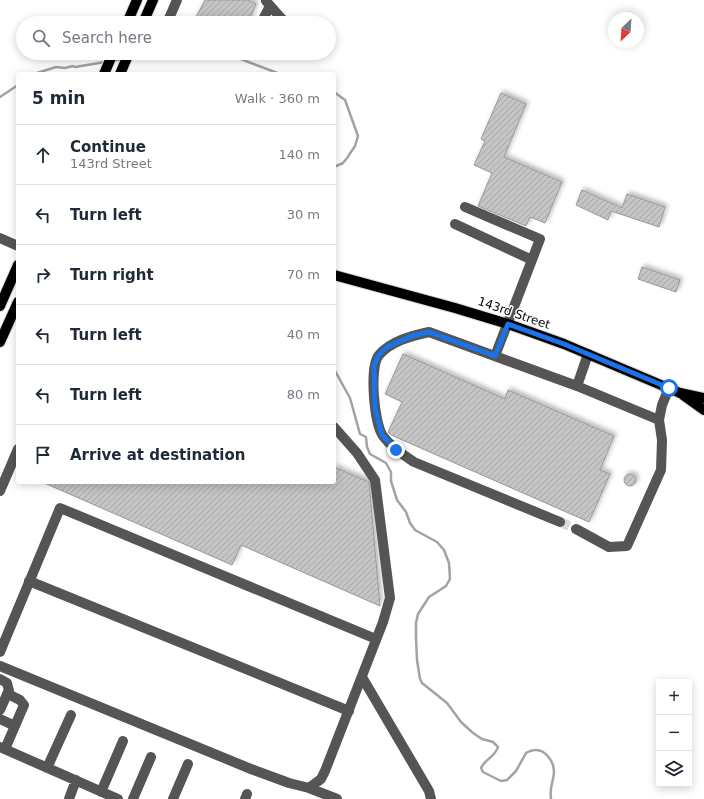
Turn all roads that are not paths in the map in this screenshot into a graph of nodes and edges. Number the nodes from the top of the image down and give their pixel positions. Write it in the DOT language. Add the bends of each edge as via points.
graph roads {
  1 [pos="137,0"];
  2 [pos="153,0"];
  3 [pos="177,0"];
  4 [pos="266,2"];
  5 [pos="130,16"];
  6 [pos="146,16"];
  7 [pos="170,16"];
  8 [pos="263,16"];
  9 [pos="280,16"];
  10 [pos="110,60"];
  11 [pos="127,60"];
  12 [pos="105,72"];
  13 [pos="121,72"];
  14 [pos="465,207"];
  15 [pos="455,224"];
  16 [pos="0,238"];
  17 [pos="16,245"];
  18 [pos="532,260"];
  19 [pos="16,270"];
  20 [pos="336,276"];
  21 [pos="0,306"];
  22 [pos="16,306"];
  23 [pos="508,324"];
  24 [pos="0,342"];
  25 [pos="588,354"];
  26 [pos="495,356"];
  27 [pos="577,386"];
  28 [pos="669,388"];
  29 [pos="680,393"];
  30 [pos="704,398"];
  31 [pos="704,410"];
  32 [pos="659,420"];
  33 [pos="336,429"];
  34 [pos="16,454"];
  35 [pos="0,491"];
  36 [pos="560,522"];
  37 [pos="576,529"];
  38 [pos="29,580"];
  39 [pos="376,639"];
  40 [pos="0,652"];
  41 [pos="0,666"];
  42 [pos="362,677"];
  43 [pos="2,680"];
  44 [pos="8,692"];
  45 [pos="0,710"];
  46 [pos="349,711"];
  47 [pos="71,715"];
  48 [pos="0,719"];
  49 [pos="15,726"];
  50 [pos="123,741"];
  51 [pos="2,748"];
  52 [pos="151,757"];
  53 [pos="188,764"];
  54 [pos="47,768"];
  55 [pos="76,780"];
  56 [pos="309,788"];
  57 [pos="101,792"];
  58 [pos="69,799"];
  59 [pos="118,799"];
  60 [pos="133,799"];
  61 [pos="172,799"];
  62 [pos="337,799"];
  63 [pos="431,799"];
  1 -- 5 [label="main road"];
  2 -- 6 [label="main road"];
  3 -- 7 [label="street"];
  4 -- 8 [label="street"];
  4 -- 9 [label="street"];
  10 -- 12 [label="main road"];
  11 -- 13 [label="main road"];
  14 -- 18 [label="street" via="540,239"];
  15 -- 18 [label="street"];
  16 -- 17 [label="street"];
  18 -- 23 [label="street"];
  19 -- 21 [label="main road"];
  20 -- 23 [label="main road, 143rd Street"];
  22 -- 24 [label="main road"];
  23 -- 25 [label="main road, 143rd Street"];
  23 -- 26 [label="street"];
  25 -- 27 [label="street"];
  25 -- 28 [label="main road, 143rd Street"];
  26 -- 27 [label="street"];
  26 -- 36 [label="street" via="429,332 387,347 378,356 374,366 375,409 382,435 396,450 414,462"];
  27 -- 32 [label="street"];
  28 -- 29 [label="main road, 143rd Street"];
  28 -- 32 [label="street"];
  29 -- 30 [label="main road, 143rd Street"];
  29 -- 31 [label="main road, 143rd Street"];
  32 -- 37 [label="street" via="662,440 661,470 627,546 609,547"];
  33 -- 39 [label="street" via="375,480 390,598"];
  34 -- 35 [label="street"];
  38 -- 39 [label="street" via="60,508"];
  38 -- 40 [label="street"];
  38 -- 46 [label="street"];
  39 -- 42 [label="street"];
  41 -- 56 [label="street" via="251,769"];
  42 -- 46 [label="street"];
  42 -- 63 [label="street" via="429,791"];
  43 -- 44 [label="street" via="8,686"];
  44 -- 45 [label="street"];
  44 -- 49 [label="street" via="24,705"];
  46 -- 56 [label="street" via="321,780"];
  47 -- 54 [label="street"];
  48 -- 49 [label="street"];
  49 -- 51 [label="street"];
  50 -- 57 [label="street"];
  51 -- 54 [label="street"];
  52 -- 60 [label="street"];
  53 -- 61 [label="street"];
  54 -- 55 [label="street"];
  55 -- 57 [label="street"];
  55 -- 58 [label="street"];
  56 -- 62 [label="street"];
  57 -- 59 [label="street"];
}
